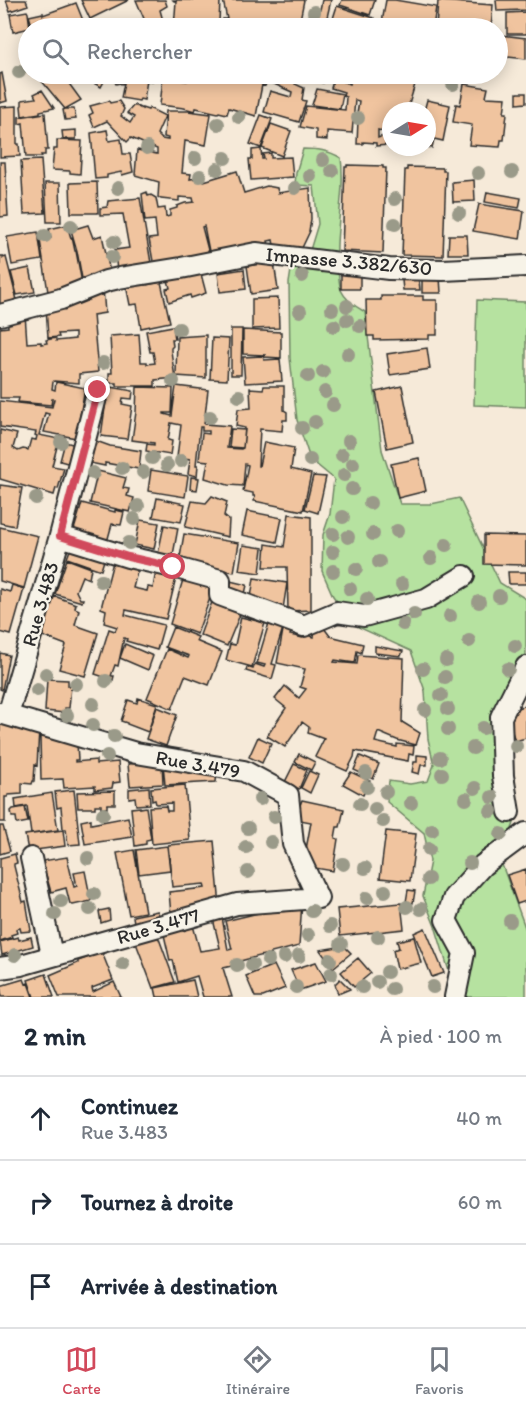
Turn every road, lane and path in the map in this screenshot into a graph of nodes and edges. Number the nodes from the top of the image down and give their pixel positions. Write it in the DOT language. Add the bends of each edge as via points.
graph roads {
  1 [pos="526,266"];
  2 [pos="0,315"];
  3 [pos="98,390"];
  4 [pos="60,536"];
  5 [pos="464,576"];
  6 [pos="526,667"];
  7 [pos="4,714"];
  8 [pos="508,812"];
  9 [pos="526,833"];
  10 [pos="31,858"];
  11 [pos="318,898"];
  12 [pos="52,955"];
  13 [pos="0,969"];
  14 [pos="455,997"];
  1 -- 2 [label="street, Impasse 3.382/630" via="389,269 256,253 106,281 61,299"];
  3 -- 4 [label="street"];
  4 -- 5 [label="street, Rue 3.483" via="220,580 220,595 303,626 337,612 364,616 426,599"];
  4 -- 7 [label="street, Rue 3.483"];
  6 -- 8 [label="street" via="501,717"];
  7 -- 11 [label="street, Rue 3.479" via="136,753 244,771 288,795 293,844"];
  9 -- 14 [label="street" via="483,865 454,897 446,920 464,953"];
  10 -- 12 [label="street"];
  11 -- 12 [label="street, Rue 3.477" via="237,904"];
  12 -- 13 [label="street, Rue 3.477"];
}
